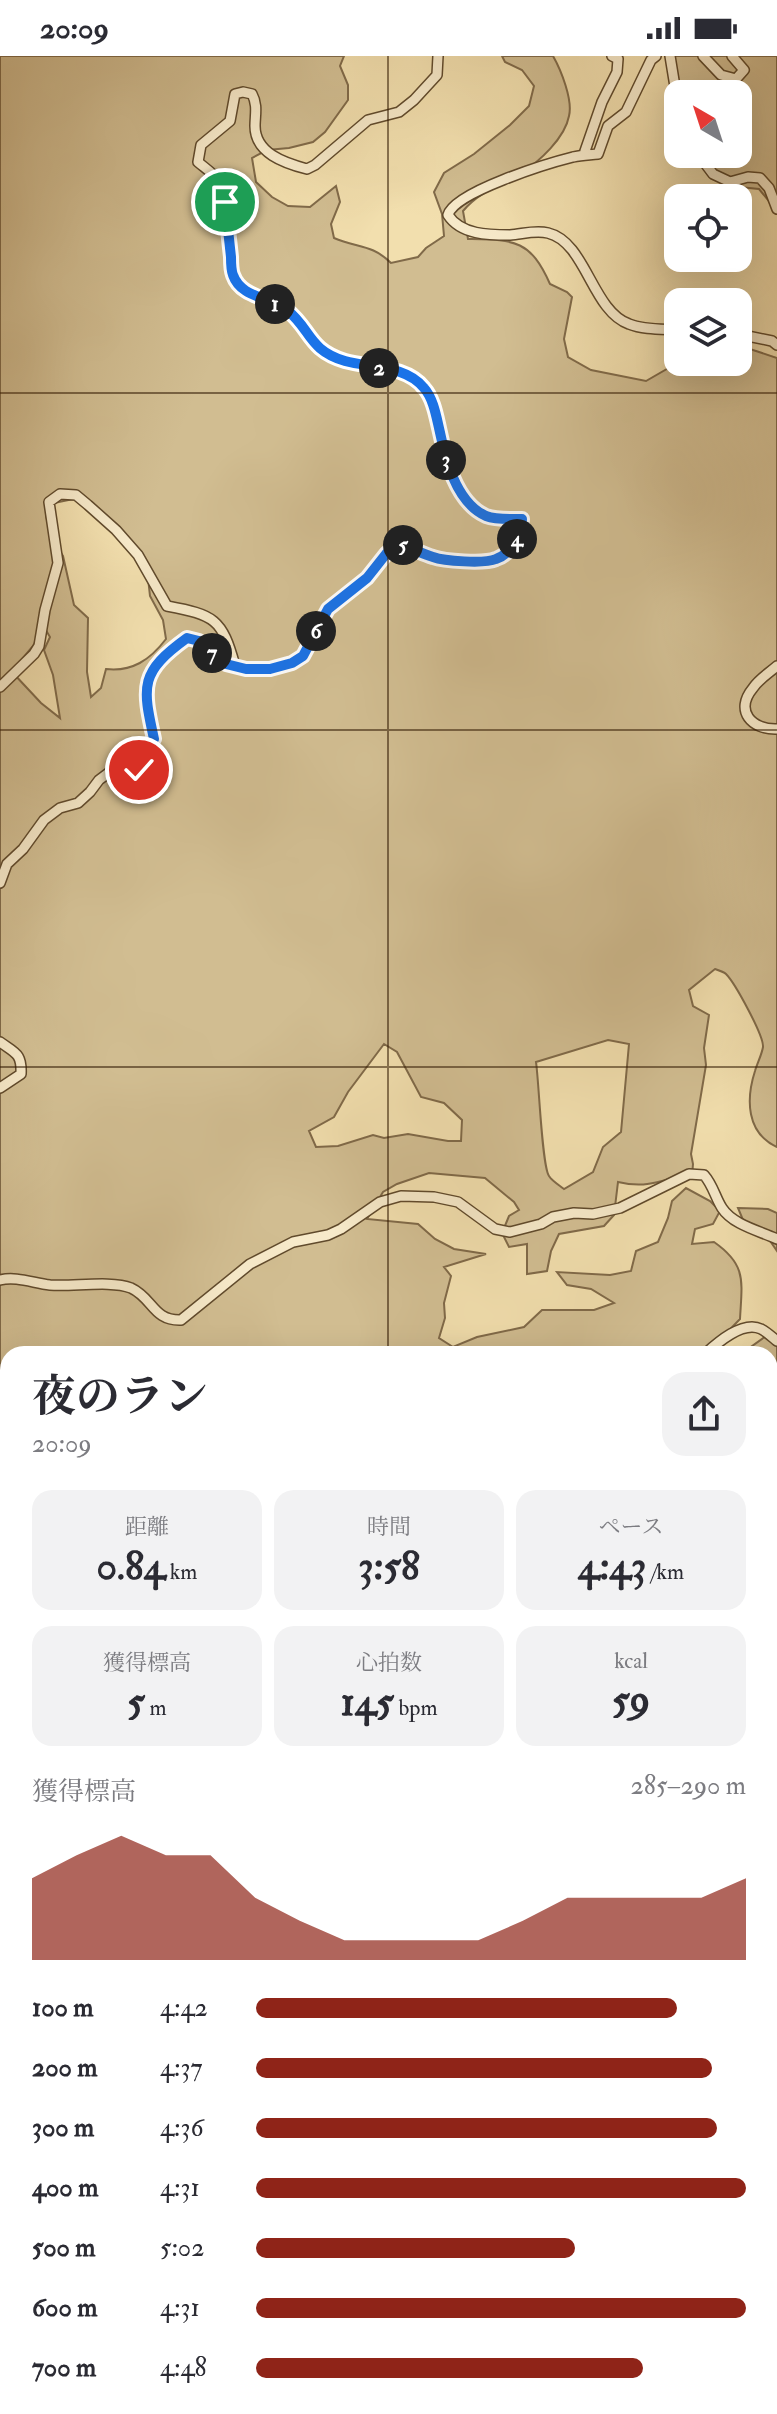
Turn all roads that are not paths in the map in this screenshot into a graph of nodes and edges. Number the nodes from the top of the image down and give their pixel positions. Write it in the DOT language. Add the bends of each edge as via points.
graph roads {
  1 [pos="438,56"];
  2 [pos="612,56"];
  3 [pos="656,56"];
  4 [pos="670,56"];
  5 [pos="703,56"];
  6 [pos="732,56"];
  7 [pos="674,80"];
  8 [pos="588,154"];
  9 [pos="708,168"];
  10 [pos="777,209"];
  11 [pos="664,329"];
  12 [pos="752,337"];
  13 [pos="777,345"];
  14 [pos="235,666"];
  15 [pos="777,666"];
  16 [pos="0,687"];
  17 [pos="777,729"];
  18 [pos="0,883"];
  19 [pos="0,1042"];
  20 [pos="0,1088"];
  21 [pos="777,1239"];
  22 [pos="0,1280"];
  23 [pos="777,1341"];
  24 [pos="716,1346"];
  1 -- 14 [label="street" via="437,75 414,100 399,112 368,120 307,169 267,153 257,142 255,99 243,92 235,94 230,121 201,145 198,162 222,185 233,275 245,290 289,312 332,356 399,372 421,384 455,483 485,515 522,519 522,530 496,559 435,558 397,544 367,578 328,609 303,656 270,669"];
  2 -- 8 [label="street" via="618,59 617,72 602,102"];
  3 -- 8 [label="street" via="626,112 608,126 598,154"];
  4 -- 7 [label="street"];
  5 -- 6 [label="street" via="721,75 736,79 744,70"];
  8 -- 11 [label="street" via="526,171 460,200 448,215 462,230 549,233 559,238 620,319"];
  9 -- 10 [label="street" via="730,182 760,178"];
  12 -- 13 [label="street"];
  14 -- 16 [label="street" via="216,622 167,606 152,575 116,530 76,495 60,494 49,502 58,563 39,646"];
  14 -- 18 [label="street" via="187,638 165,654 147,683 154,739 139,770 111,771 78,803 44,820 7,864"];
  15 -- 17 [label="street" via="750,690 745,705 757,726"];
  19 -- 20 [label="street" via="13,1049 22,1064 21,1074"];
  21 -- 22 [label="street" via="731,1218 704,1175 689,1174 620,1208 553,1217 510,1232 495,1229 458,1202 390,1199 341,1229 293,1242 250,1264 181,1320 161,1316 141,1294 122,1285"];
  23 -- 24 [label="street" via="750,1327"];
}
